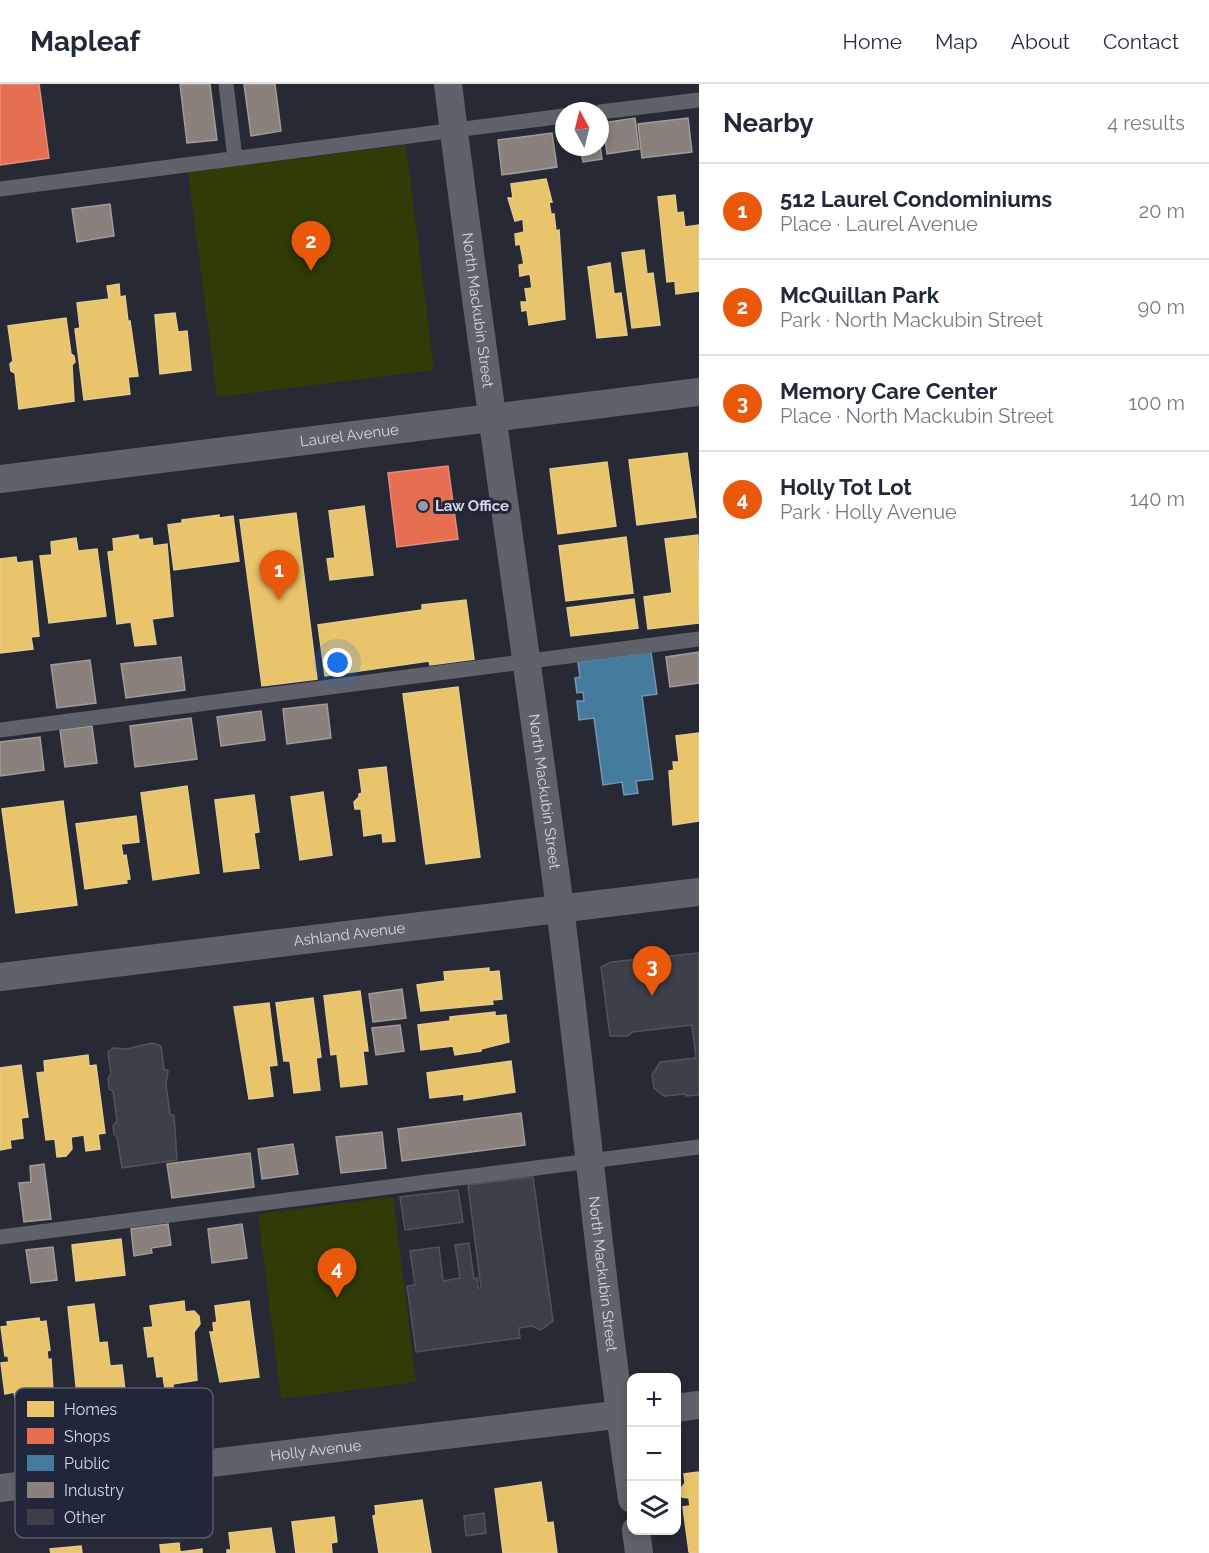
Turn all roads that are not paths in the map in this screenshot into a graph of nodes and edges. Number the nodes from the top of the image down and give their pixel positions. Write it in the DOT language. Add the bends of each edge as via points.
graph roads {
  1 [pos="226,84"];
  2 [pos="448,84"];
  3 [pos="699,100"];
  4 [pos="609,111"];
  5 [pos="555,117"];
  6 [pos="453,129"];
  7 [pos="235,158"];
  8 [pos="0,189"];
  9 [pos="699,392"];
  10 [pos="490,418"];
  11 [pos="0,479"];
  12 [pos="699,639"];
  13 [pos="525,661"];
  14 [pos="0,730"];
  15 [pos="699,892"];
  16 [pos="560,909"];
  17 [pos="0,977"];
  18 [pos="699,1147"];
  19 [pos="588,1161"];
  20 [pos="0,1237"];
  21 [pos="699,1405"];
  22 [pos="681,1407"];
  23 [pos="625,1413"];
  24 [pos="213,1462"];
  25 [pos="631,1481"];
  26 [pos="15,1486"];
  27 [pos="0,1488"];
  28 [pos="637,1535"];
  29 [pos="639,1553"];
  1 -- 7 [label="lane"];
  2 -- 6 [label="street, North Mackubin Street"];
  3 -- 4 [label="lane"];
  5 -- 6 [label="lane"];
  6 -- 7 [label="lane"];
  6 -- 10 [label="street, North Mackubin Street"];
  7 -- 8 [label="lane"];
  9 -- 10 [label="street, Laurel Avenue"];
  10 -- 11 [label="street, Laurel Avenue"];
  10 -- 13 [label="street, North Mackubin Street"];
  12 -- 13 [label="lane"];
  13 -- 14 [label="lane"];
  13 -- 16 [label="street, North Mackubin Street"];
  15 -- 16 [label="street, Ashland Avenue"];
  16 -- 17 [label="street, Ashland Avenue"];
  16 -- 19 [label="street, North Mackubin Street"];
  18 -- 19 [label="lane"];
  19 -- 20 [label="lane"];
  19 -- 23 [label="street, North Mackubin Street"];
  21 -- 22 [label="street"];
  23 -- 24 [label="street, Holly Avenue"];
  23 -- 25 [label="street, North Mackubin Street"];
  26 -- 27 [label="street, Holly Avenue"];
  28 -- 29 [label="street"];
}
